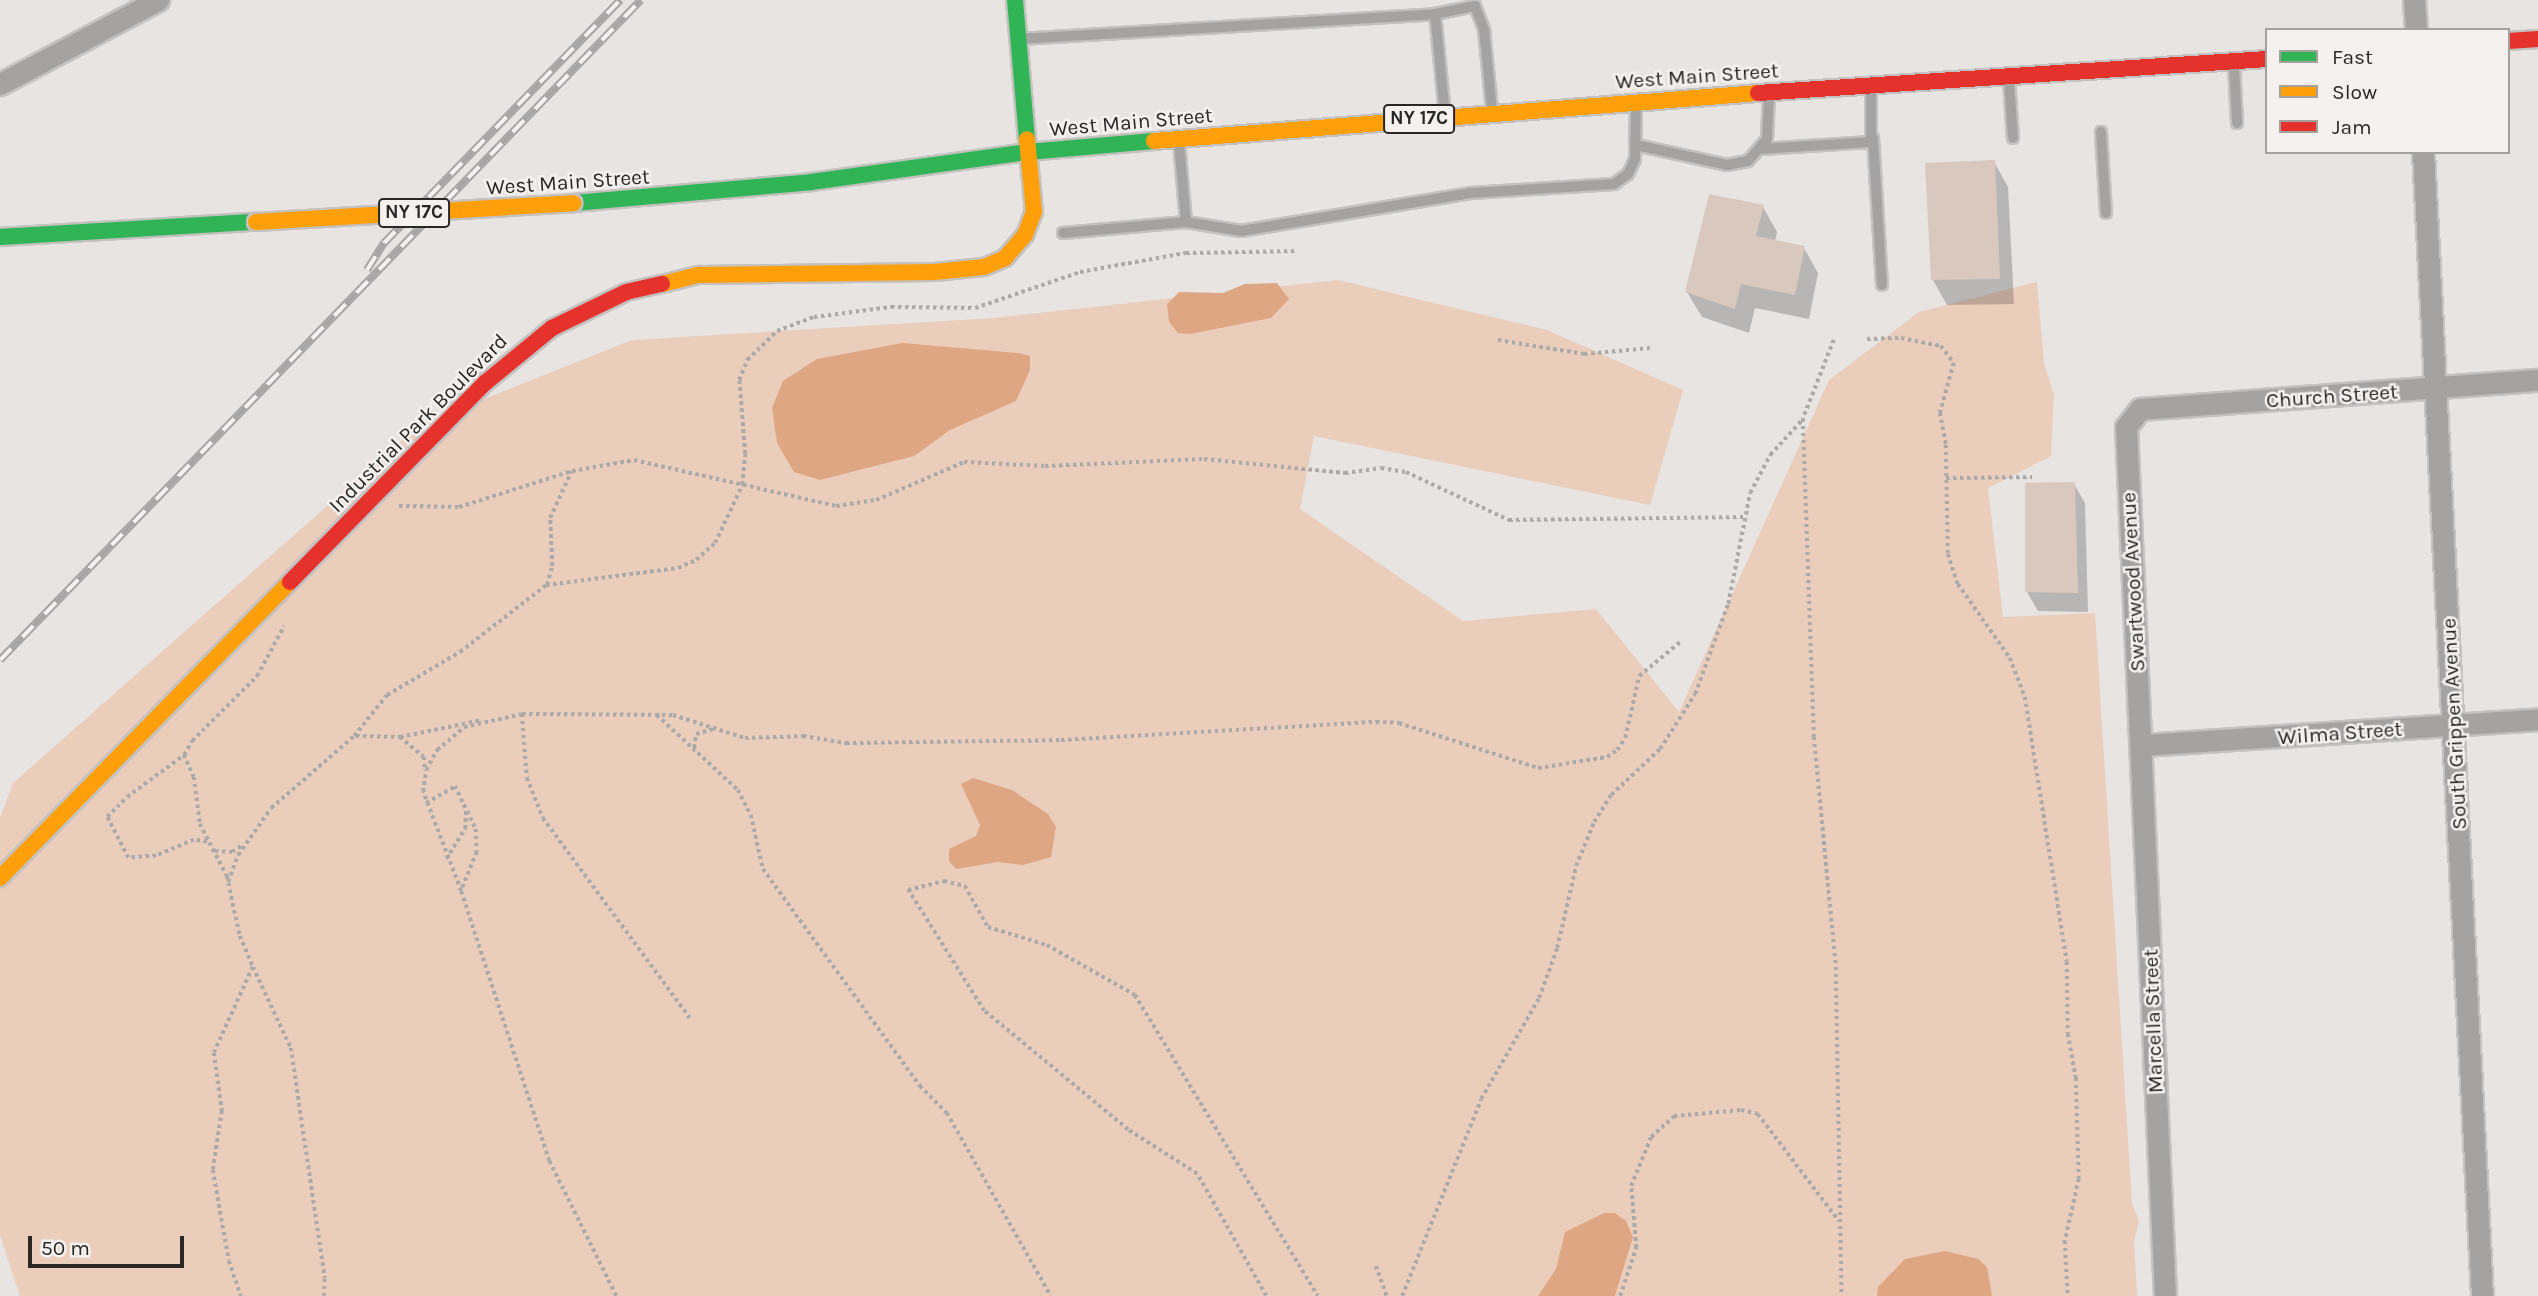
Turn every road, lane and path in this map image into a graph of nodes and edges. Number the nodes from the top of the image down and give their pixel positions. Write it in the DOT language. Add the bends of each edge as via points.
graph roads {
  1 [pos="158,0"];
  2 [pos="1015,0"];
  3 [pos="2414,0"];
  4 [pos="1435,14"];
  5 [pos="2416,28"];
  6 [pos="2538,38"];
  7 [pos="1018,39"];
  8 [pos="2510,41"];
  9 [pos="2265,60"];
  10 [pos="2234,62"];
  11 [pos="2009,77"];
  12 [pos="0,84"];
  13 [pos="1871,87"];
  14 [pos="1769,93"];
  15 [pos="1636,101"];
  16 [pos="1492,113"];
  17 [pos="1445,116"];
  18 [pos="2237,123"];
  19 [pos="2101,132"];
  20 [pos="1873,138"];
  21 [pos="2013,138"];
  22 [pos="1179,139"];
  23 [pos="1636,145"];
  24 [pos="1762,149"];
  25 [pos="1028,152"];
  26 [pos="2423,154"];
  27 [pos="2106,213"];
  28 [pos="1186,222"];
  29 [pos="1063,233"];
  30 [pos="0,237"];
  31 [pos="1296,251"];
  32 [pos="1882,285"];
  33 [pos="1867,339"];
  34 [pos="1499,340"];
  35 [pos="1834,340"];
  36 [pos="1650,348"];
  37 [pos="2538,380"];
  38 [pos="2437,388"];
  39 [pos="1803,419"];
  40 [pos="2130,419"];
  41 [pos="572,471"];
  42 [pos="1946,478"];
  43 [pos="2032,478"];
  44 [pos="741,485"];
  45 [pos="392,507"];
  46 [pos="1745,517"];
  47 [pos="546,585"];
  48 [pos="285,624"];
  49 [pos="1680,642"];
  50 [pos="522,714"];
  51 [pos="656,715"];
  52 [pos="2538,719"];
  53 [pos="483,720"];
  54 [pos="2454,726"];
  55 [pos="713,729"];
  56 [pos="354,736"];
  57 [pos="400,737"];
  58 [pos="2141,745"];
  59 [pos="694,750"];
  60 [pos="184,755"];
  61 [pos="426,770"];
  62 [pos="426,803"];
  63 [pos="466,809"];
  64 [pos="207,842"];
  65 [pos="245,843"];
  66 [pos="213,850"];
  67 [pos="446,859"];
  68 [pos="0,878"];
  69 [pos="228,882"];
  70 [pos="461,891"];
  71 [pos="253,967"];
  72 [pos="690,1018"];
  73 [pos="1841,1223"];
  74 [pos="1376,1265"];
  75 [pos="241,1296"];
  76 [pos="324,1296"];
  77 [pos="617,1296"];
  78 [pos="1051,1296"];
  79 [pos="1266,1296"];
  80 [pos="1318,1296"];
  81 [pos="1387,1296"];
  82 [pos="1402,1296"];
  83 [pos="1620,1296"];
  84 [pos="1842,1296"];
  85 [pos="2068,1296"];
  86 [pos="2165,1296"];
  87 [pos="2483,1296"];
  1 -- 12 [label="street"];
  2 -- 7 [label="main road, Industrial Park Boulevard"];
  3 -- 5 [label="street"];
  4 -- 7 [label="lane"];
  4 -- 16 [label="lane" via="1464,6 1480,11"];
  4 -- 17 [label="lane"];
  6 -- 8 [label="main road"];
  7 -- 25 [label="main road, Industrial Park Boulevard"];
  9 -- 10 [label="main road, West Main Street / NY 17C"];
  10 -- 11 [label="main road, West Main Street / NY 17C"];
  10 -- 18 [label="lane"];
  11 -- 13 [label="main road, West Main Street / NY 17C"];
  11 -- 21 [label="lane"];
  13 -- 14 [label="main road, West Main Street / NY 17C"];
  13 -- 20 [label="lane"];
  14 -- 15 [label="main road, West Main Street / NY 17C"];
  14 -- 24 [label="lane" via="1769,124"];
  15 -- 16 [label="main road, West Main Street / NY 17C"];
  15 -- 23 [label="lane"];
  16 -- 17 [label="main road, West Main Street / NY 17C"];
  17 -- 22 [label="main road, West Main Street / NY 17C"];
  19 -- 27 [label="lane"];
  20 -- 24 [label="lane" via="1866,145"];
  20 -- 32 [label="lane"];
  22 -- 25 [label="main road, West Main Street / NY 17C"];
  22 -- 28 [label="lane"];
  23 -- 24 [label="lane" via="1727,165 1748,161"];
  23 -- 28 [label="lane" via="1628,174 1614,184 1471,192 1241,231"];
  25 -- 30 [label="main road, West Main Street / NY 17C, bridge" via="811,183 573,203"];
  25 -- 68 [label="main road, Industrial Park Boulevard" via="1034,212 1024,235 1004,258 984,267 935,272 699,275 662,282 590,307 527,345 475,392"];
  26 -- 38 [label="street, South Grippen Avenue"];
  28 -- 29 [label="lane"];
  31 -- 44 [label="path" via="1186,253 1080,272 975,308 891,307 814,317 777,331 747,360 739,380 745,454"];
  33 -- 42 [label="path" via="1913,339 1950,353 1953,373 1940,413"];
  34 -- 36 [label="path" via="1584,354"];
  35 -- 39 [label="path"];
  37 -- 38 [label="street, Church Street"];
  38 -- 40 [label="street, Church Street" via="2140,409"];
  38 -- 54 [label="street, South Grippen Avenue"];
  39 -- 46 [label="path" via="1758,472"];
  39 -- 73 [label="path" via="1814,737 1836,967"];
  40 -- 58 [label="street, Swartwood Avenue" via="2126,427"];
  41 -- 44 [label="path" via="634,460"];
  41 -- 45 [label="path" via="459,507"];
  41 -- 47 [label="path" via="550,518 552,565"];
  42 -- 43 [label="path"];
  42 -- 85 [label="path" via="1948,554 1958,584 2021,678 2059,900 2067,962 2068,1034 2076,1078 2080,1179 2066,1241"];
  44 -- 46 [label="path" via="836,506 876,500 964,462 1045,466 1204,459 1345,473 1381,468 1406,472 1509,520"];
  44 -- 47 [label="path" via="722,532 696,560 664,570"];
  46 -- 82 [label="path" via="1728,604 1695,694 1660,749 1611,796 1594,822 1576,866 1557,947 1539,998 1481,1098"];
  47 -- 56 [label="path" via="460,652 387,695"];
  48 -- 60 [label="path" via="257,676 192,741"];
  49 -- 55 [label="path" via="1639,676 1625,738 1617,750 1607,757 1538,768 1399,723 1061,740 846,743 803,736 745,738"];
  50 -- 51 [label="path"];
  50 -- 53 [label="path"];
  50 -- 72 [label="path" via="527,778 543,818"];
  51 -- 55 [label="path" via="673,715"];
  51 -- 59 [label="path"];
  52 -- 54 [label="street, Wilma Street"];
  53 -- 57 [label="path"];
  53 -- 61 [label="path" via="454,734 437,750"];
  54 -- 58 [label="street, Wilma Street"];
  54 -- 87 [label="street, South Grippen Avenue"];
  55 -- 59 [label="path" via="696,734"];
  56 -- 57 [label="path"];
  56 -- 65 [label="path" via="271,808"];
  57 -- 61 [label="path" via="424,757"];
  58 -- 86 [label="street, Marcella Street"];
  59 -- 78 [label="path" via="738,790 751,815 763,869 920,1086 947,1114"];
  60 -- 64 [label="path" via="194,777"];
  60 -- 64 [label="path" via="121,802 107,817 108,824 128,858 156,856 194,840"];
  61 -- 62 [label="path"];
  62 -- 63 [label="path" via="455,786"];
  62 -- 67 [label="path"];
  63 -- 67 [label="path" via="464,829"];
  63 -- 70 [label="path" via="479,838"];
  64 -- 66 [label="path"];
  65 -- 66 [label="path" via="232,852"];
  65 -- 69 [label="path"];
  66 -- 69 [label="path"];
  67 -- 70 [label="path"];
  69 -- 71 [label="path" via="240,936"];
  70 -- 77 [label="path" via="549,1161"];
  71 -- 75 [label="path" via="214,1053 222,1111 213,1170 229,1261"];
  71 -- 76 [label="path" via="291,1048 324,1267"];
  73 -- 83 [label="path" via="1758,1114 1741,1110 1674,1116 1651,1137 1631,1186 1636,1248"];
  73 -- 84 [label="path"];
  74 -- 81 [label="path"];
  79 -- 80 [label="path" via="1197,1174 1128,1130 984,1011 908,890 944,881 965,886 988,927 1047,945 1135,995"];
}
